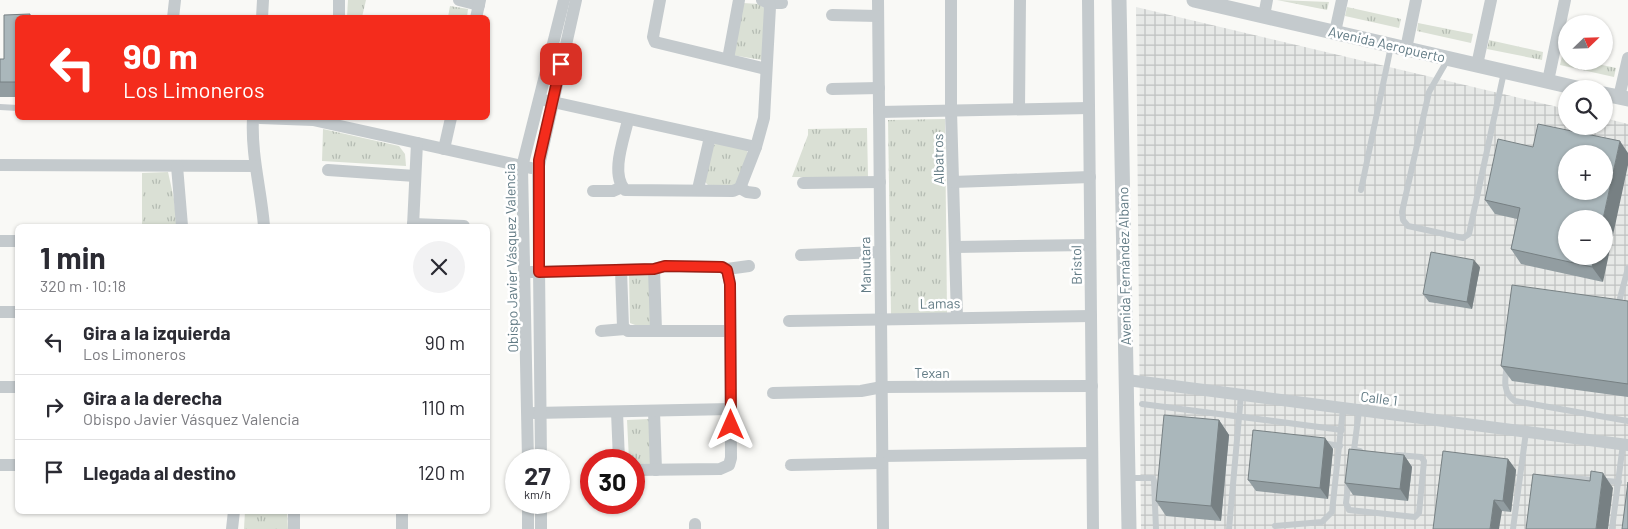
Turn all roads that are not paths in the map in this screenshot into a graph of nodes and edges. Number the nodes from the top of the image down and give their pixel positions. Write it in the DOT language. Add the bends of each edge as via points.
graph roads {
  1 [pos="175,0"];
  2 [pos="263,0"];
  3 [pos="339,0"];
  4 [pos="459,0"];
  5 [pos="564,0"];
  6 [pos="576,0"];
  7 [pos="660,0"];
  8 [pos="739,0"];
  9 [pos="878,0"];
  10 [pos="952,0"];
  11 [pos="1020,0"];
  12 [pos="1088,0"];
  13 [pos="1194,0"];
  14 [pos="1267,0"];
  15 [pos="1342,0"];
  16 [pos="1416,0"];
  17 [pos="1491,0"];
  18 [pos="1566,0"];
  19 [pos="1118,1"];
  20 [pos="765,2"];
  21 [pos="782,3"];
  22 [pos="478,7"];
  23 [pos="173,15"];
  24 [pos="262,15"];
  25 [pos="339,15"];
  26 [pos="832,16"];
  27 [pos="878,16"];
  28 [pos="1264,16"];
  29 [pos="1335,32"];
  30 [pos="1399,47"];
  31 [pos="1448,58"];
  32 [pos="1628,58"];
  33 [pos="728,60"];
  34 [pos="1476,65"];
  35 [pos="766,69"];
  36 [pos="1504,71"];
  37 [pos="1548,81"];
  38 [pos="1558,83"];
  39 [pos="878,88"];
  40 [pos="832,89"];
  41 [pos="1623,98"];
  42 [pos="546,100"];
  43 [pos="0,107"];
  44 [pos="15,108"];
  45 [pos="1089,108"];
  46 [pos="1020,109"];
  47 [pos="952,111"];
  48 [pos="879,112"];
  49 [pos="253,120"];
  50 [pos="313,120"];
  51 [pos="451,120"];
  52 [pos="628,120"];
  53 [pos="710,137"];
  54 [pos="417,143"];
  55 [pos="756,147"];
  56 [pos="444,150"];
  57 [pos="0,165"];
  58 [pos="177,166"];
  59 [pos="255,166"];
  60 [pos="522,167"];
  61 [pos="328,170"];
  62 [pos="538,170"];
  63 [pos="415,176"];
  64 [pos="1090,177"];
  65 [pos="880,182"];
  66 [pos="953,182"];
  67 [pos="803,183"];
  68 [pos="622,187"];
  69 [pos="740,188"];
  70 [pos="698,190"];
  71 [pos="1361,190"];
  72 [pos="593,191"];
  73 [pos="755,193"];
  74 [pos="182,224"];
  75 [pos="264,224"];
  76 [pos="413,224"];
  77 [pos="0,241"];
  78 [pos="15,241"];
  79 [pos="1090,245"];
  80 [pos="955,247"];
  81 [pos="880,252"];
  82 [pos="801,255"];
  83 [pos="749,266"];
  84 [pos="1628,268"];
  85 [pos="654,269"];
  86 [pos="621,270"];
  87 [pos="727,270"];
  88 [pos="532,272"];
  89 [pos="1610,301"];
  90 [pos="1619,302"];
  91 [pos="1628,303"];
  92 [pos="0,312"];
  93 [pos="15,312"];
  94 [pos="1091,316"];
  95 [pos="957,318"];
  96 [pos="881,319"];
  97 [pos="789,320"];
  98 [pos="625,329"];
  99 [pos="601,331"];
  100 [pos="656,331"];
  101 [pos="729,331"];
  102 [pos="1508,357"];
  103 [pos="1127,380"];
  104 [pos="1092,386"];
  105 [pos="0,387"];
  106 [pos="15,387"];
  107 [pos="882,387"];
  108 [pos="773,393"];
  109 [pos="1241,395"];
  110 [pos="1142,404"];
  111 [pos="1342,408"];
  112 [pos="731,409"];
  113 [pos="654,411"];
  114 [pos="1359,411"];
  115 [pos="617,412"];
  116 [pos="534,413"];
  117 [pos="1240,416"];
  118 [pos="1628,421"];
  119 [pos="1342,430"];
  120 [pos="1526,432"];
  121 [pos="1313,442"];
  122 [pos="1626,444"];
  123 [pos="1340,446"];
  124 [pos="529,449"];
  125 [pos="539,449"];
  126 [pos="619,449"];
  127 [pos="1354,450"];
  128 [pos="1363,451"];
  129 [pos="1092,453"];
  130 [pos="1392,454"];
  131 [pos="882,459"];
  132 [pos="1352,459"];
  133 [pos="0,464"];
  134 [pos="15,465"];
  135 [pos="791,465"];
  136 [pos="1351,468"];
  137 [pos="645,470"];
  138 [pos="656,470"];
  139 [pos="1552,477"];
  140 [pos="1128,478"];
  141 [pos="1618,482"];
  142 [pos="234,514"];
  143 [pos="294,514"];
  144 [pos="402,514"];
  145 [pos="528,514"];
  146 [pos="541,514"];
  147 [pos="1275,526"];
  148 [pos="232,529"];
  149 [pos="294,529"];
  150 [pos="402,529"];
  151 [pos="528,529"];
  152 [pos="541,529"];
  153 [pos="883,529"];
  154 [pos="1093,529"];
  155 [pos="1129,529"];
  156 [pos="1156,529"];
  157 [pos="1229,529"];
  158 [pos="1513,529"];
  159 [pos="1612,529"];
  1 -- 23 [label="street"];
  2 -- 24 [label="street"];
  3 -- 25 [label="street"];
  4 -- 22 [label="street"];
  5 -- 42 [label="street, Obispo Javier Vásquez Valencia"];
  6 -- 42 [label="street, Obispo Javier Vásquez Valencia"];
  7 -- 33 [label="street" via="653,37 655,42"];
  8 -- 33 [label="street"];
  9 -- 27 [label="street, Manutara"];
  10 -- 47 [label="street, Albatros"];
  11 -- 46 [label="street"];
  12 -- 45 [label="street, Bristol"];
  13 -- 28 [label="street, Avenida Aeropuerto"];
  14 -- 28 [label="street"];
  15 -- 29 [label="street"];
  16 -- 30 [label="street"];
  17 -- 34 [label="street"];
  18 -- 37 [label="street"];
  19 -- 103 [label="street, Avenida Fernández Albano"];
  20 -- 21 [label="street"];
  20 -- 35 [label="street" via="770,7"];
  26 -- 27 [label="street"];
  27 -- 39 [label="street, Manutara"];
  28 -- 29 [label="street, Avenida Aeropuerto"];
  29 -- 30 [label="street, Avenida Aeropuerto"];
  30 -- 31 [label="street, Avenida Aeropuerto"];
  30 -- 71 [label="lane"];
  31 -- 34 [label="street, Avenida Aeropuerto"];
  31 -- 36 [label="lane" via="1429,92 1402,212 1408,226 1463,238 1469,234"];
  32 -- 41 [label="street"];
  33 -- 35 [label="street"];
  34 -- 36 [label="street, Avenida Aeropuerto"];
  35 -- 55 [label="street" via="764,118"];
  36 -- 37 [label="street, Avenida Aeropuerto"];
  37 -- 38 [label="street, Avenida Aeropuerto"];
  39 -- 40 [label="street"];
  39 -- 48 [label="street, Manutara"];
  42 -- 52 [label="street"];
  42 -- 60 [label="street, Obispo Javier Vásquez Valencia"];
  42 -- 62 [label="street, Obispo Javier Vásquez Valencia"];
  43 -- 44 [label="lane"];
  45 -- 46 [label="street"];
  45 -- 64 [label="street, Bristol"];
  46 -- 47 [label="street"];
  47 -- 48 [label="street"];
  47 -- 66 [label="street, Albatros"];
  48 -- 65 [label="street, Manutara"];
  49 -- 59 [label="street"];
  50 -- 54 [label="street"];
  51 -- 56 [label="street"];
  52 -- 53 [label="street"];
  52 -- 68 [label="street" via="618,173"];
  53 -- 55 [label="street"];
  53 -- 70 [label="street"];
  54 -- 56 [label="street"];
  54 -- 63 [label="street"];
  55 -- 69 [label="street"];
  56 -- 60 [label="street"];
  57 -- 58 [label="street"];
  58 -- 59 [label="street"];
  58 -- 74 [label="street"];
  59 -- 75 [label="street"];
  60 -- 62 [label="street"];
  60 -- 88 [label="street, Obispo Javier Vásquez Valencia"];
  61 -- 63 [label="street"];
  62 -- 88 [label="street, Obispo Javier Vásquez Valencia"];
  63 -- 76 [label="street"];
  64 -- 66 [label="street"];
  64 -- 79 [label="street, Bristol"];
  65 -- 67 [label="street"];
  65 -- 81 [label="street, Manutara"];
  66 -- 80 [label="street, Albatros"];
  68 -- 70 [label="street" via="630,192"];
  68 -- 72 [label="street" via="613,191"];
  69 -- 70 [label="street" via="732,191"];
  69 -- 73 [label="street"];
  77 -- 78 [label="street"];
  79 -- 80 [label="street"];
  79 -- 94 [label="street, Bristol"];
  80 -- 95 [label="street, Albatros"];
  81 -- 82 [label="street"];
  81 -- 96 [label="street, Manutara"];
  83 -- 87 [label="street"];
  84 -- 90 [label="lane"];
  85 -- 86 [label="street"];
  85 -- 87 [label="street" via="665,266 722,267"];
  85 -- 100 [label="street"];
  86 -- 88 [label="street"];
  86 -- 98 [label="street"];
  87 -- 101 [label="street" via="730,284"];
  88 -- 116 [label="street, Obispo Javier Vásquez Valencia"];
  89 -- 90 [label="lane"];
  90 -- 91 [label="lane"];
  92 -- 93 [label="street"];
  94 -- 95 [label="street, Lamas"];
  94 -- 104 [label="street, Bristol"];
  95 -- 96 [label="street, Lamas"];
  96 -- 97 [label="street, Lamas"];
  96 -- 107 [label="street, Manutara"];
  98 -- 99 [label="street"];
  98 -- 100 [label="street"];
  100 -- 101 [label="street"];
  101 -- 112 [label="street"];
  102 -- 118 [label="lane" via="1505,386 1508,396 1515,401"];
  103 -- 109 [label="street, Calle 1"];
  103 -- 140 [label="street, Avenida Fernández Albano"];
  104 -- 107 [label="street, Texan"];
  104 -- 129 [label="street, Bristol"];
  105 -- 106 [label="street"];
  107 -- 108 [label="street, Texan" via="861,391"];
  107 -- 131 [label="street, Manutara"];
  109 -- 111 [label="street, Calle 1"];
  109 -- 117 [label="lane"];
  110 -- 117 [label="lane"];
  111 -- 114 [label="street, Calle 1"];
  111 -- 119 [label="lane"];
  112 -- 113 [label="street"];
  112 -- 138 [label="street" via="729,464 720,469"];
  113 -- 115 [label="street"];
  113 -- 138 [label="street"];
  114 -- 120 [label="street, Calle 1"];
  114 -- 127 [label="lane"];
  115 -- 116 [label="street"];
  115 -- 126 [label="street"];
  116 -- 124 [label="street, Obispo Javier Vásquez Valencia"];
  116 -- 125 [label="street, Obispo Javier Vásquez Valencia"];
  117 -- 119 [label="lane"];
  117 -- 157 [label="lane"];
  119 -- 123 [label="lane"];
  120 -- 122 [label="street, Calle 1"];
  120 -- 158 [label="lane"];
  121 -- 123 [label="lane"];
  122 -- 141 [label="lane"];
  123 -- 147 [label="lane" via="1332,512 1328,518 1322,522"];
  127 -- 128 [label="lane"];
  127 -- 132 [label="lane"];
  129 -- 131 [label="street"];
  129 -- 154 [label="street, Bristol"];
  130 -- 136 [label="lane" via="1421,457 1424,461 1419,513 1415,517 1349,510 1346,503"];
  131 -- 135 [label="street"];
  131 -- 153 [label="street, Manutara"];
  133 -- 134 [label="street"];
  137 -- 138 [label="street"];
  139 -- 141 [label="lane"];
  140 -- 155 [label="street, Avenida Fernández Albano"];
  140 -- 156 [label="lane" via="1153,478"];
  141 -- 159 [label="lane"];
  142 -- 148 [label="street"];
  143 -- 149 [label="street"];
  144 -- 150 [label="street"];
  145 -- 151 [label="street"];
  146 -- 152 [label="street"];
}
